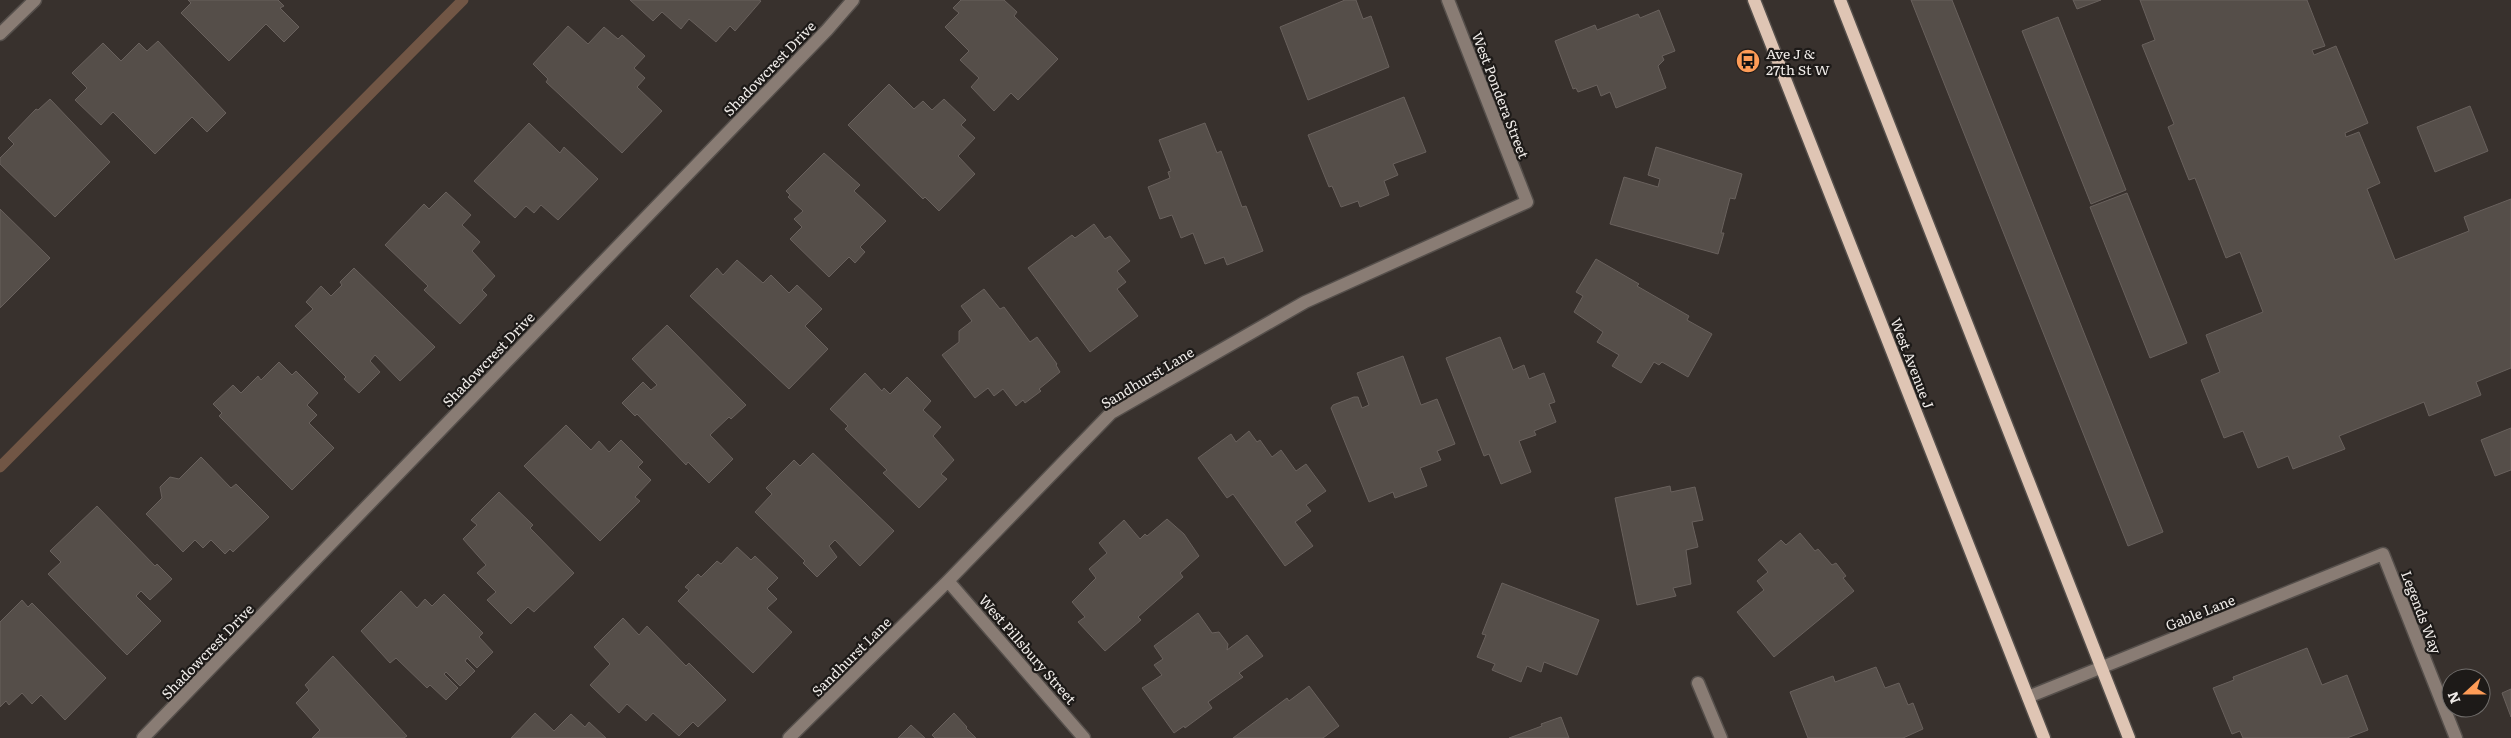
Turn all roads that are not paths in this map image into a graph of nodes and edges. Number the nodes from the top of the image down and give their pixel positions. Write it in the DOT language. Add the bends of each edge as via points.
graph roads {
  1 [pos="35,0"];
  2 [pos="853,0"];
  3 [pos="1448,0"];
  4 [pos="1754,0"];
  5 [pos="1840,0"];
  6 [pos="0,34"];
  7 [pos="1527,202"];
  8 [pos="2383,554"];
  9 [pos="948,581"];
  10 [pos="2102,669"];
  11 [pos="1698,683"];
  12 [pos="2028,697"];
  13 [pos="143,738"];
  14 [pos="789,738"];
  15 [pos="1084,738"];
  16 [pos="1720,738"];
  17 [pos="2044,738"];
  18 [pos="2129,738"];
  19 [pos="2456,738"];
  1 -- 6 [label="street"];
  2 -- 13 [label="street, Shadowcrest Drive" via="820,38"];
  3 -- 7 [label="street, West Pondera Street"];
  4 -- 12 [label="main road, West Avenue J"];
  5 -- 10 [label="main road"];
  7 -- 9 [label="street, Sandhurst Lane" via="1305,302 1111,413"];
  8 -- 10 [label="street, Gable Lane"];
  8 -- 19 [label="street, Legends Way"];
  9 -- 14 [label="street, Sandhurst Lane"];
  9 -- 15 [label="street, West Pillsbury Street"];
  10 -- 12 [label="street, Gable Lane"];
  10 -- 18 [label="main road"];
  11 -- 16 [label="street"];
  12 -- 17 [label="main road, West Avenue J"];
}
